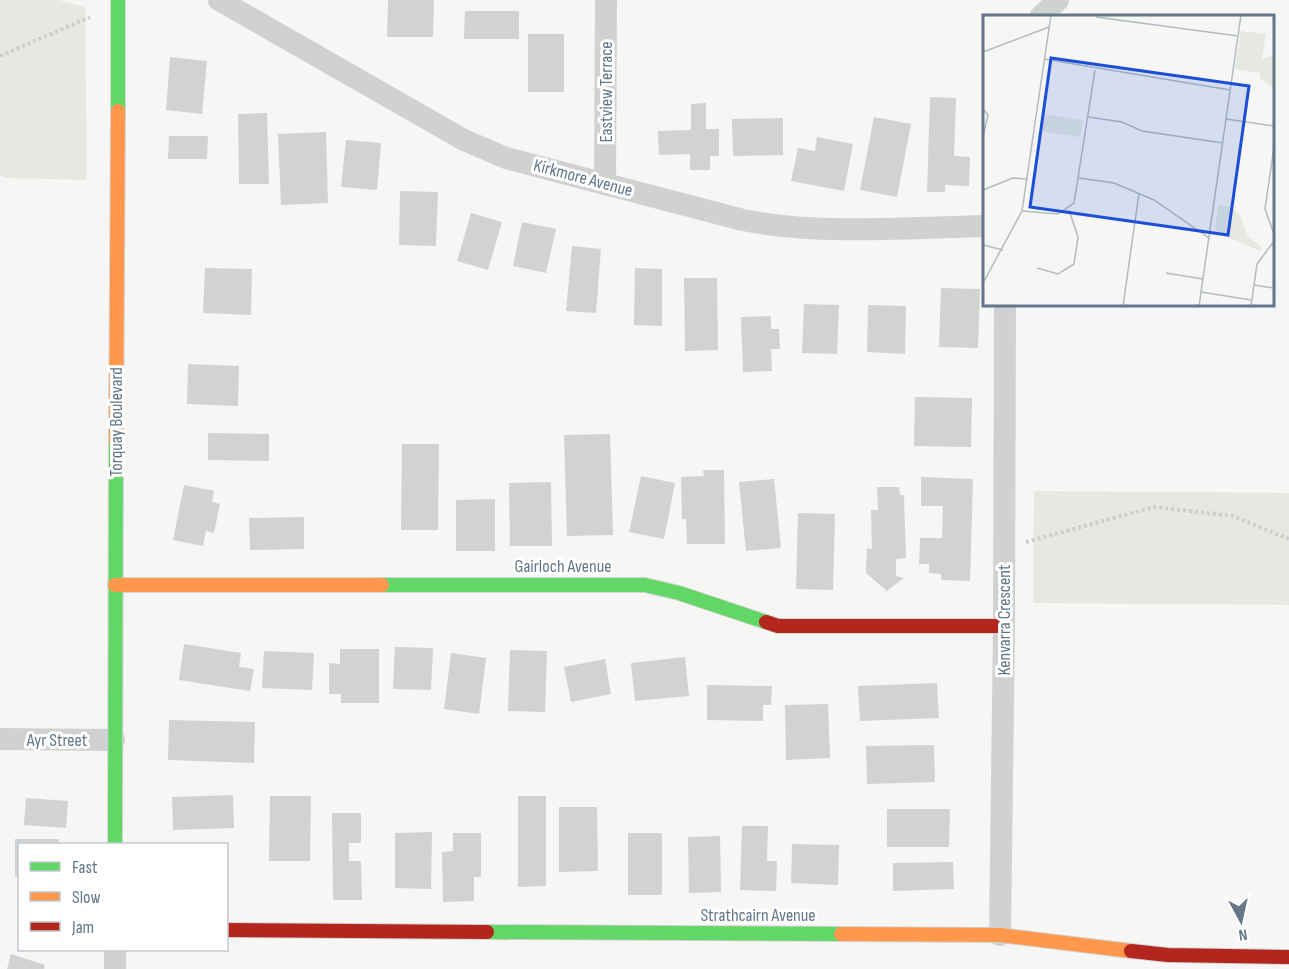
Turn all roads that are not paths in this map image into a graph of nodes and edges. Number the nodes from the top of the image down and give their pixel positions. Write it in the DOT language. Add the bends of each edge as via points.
graph roads {
  1 [pos="219,0"];
  2 [pos="606,0"];
  3 [pos="118,2"];
  4 [pos="605,184"];
  5 [pos="983,226"];
  6 [pos="1005,306"];
  7 [pos="116,585"];
  8 [pos="1004,626"];
  9 [pos="0,740"];
  10 [pos="114,740"];
  11 [pos="115,843"];
  12 [pos="228,930"];
  13 [pos="1000,935"];
  14 [pos="115,951"];
  15 [pos="1289,957"];
  16 [pos="115,969"];
  1 -- 4 [label="street, Kirkmore Avenue" via="464,140 506,158"];
  2 -- 4 [label="street, Eastview Terrace"];
  3 -- 7 [label="street, Torquay Boulevard"];
  4 -- 5 [label="street, Kirkmore Avenue" via="775,226"];
  6 -- 8 [label="street, Kenvarra Crescent"];
  7 -- 8 [label="street, Gairloch Avenue" via="645,585 671,589 778,626"];
  7 -- 10 [label="street, Torquay Boulevard"];
  8 -- 13 [label="street, Kenvarra Crescent"];
  9 -- 10 [label="street, Ayr Street"];
  10 -- 11 [label="street, Torquay Boulevard"];
  12 -- 13 [label="street, Strathcairn Avenue"];
  13 -- 15 [label="street, Strathcairn Avenue" via="1168,955"];
  14 -- 16 [label="street"];
}
